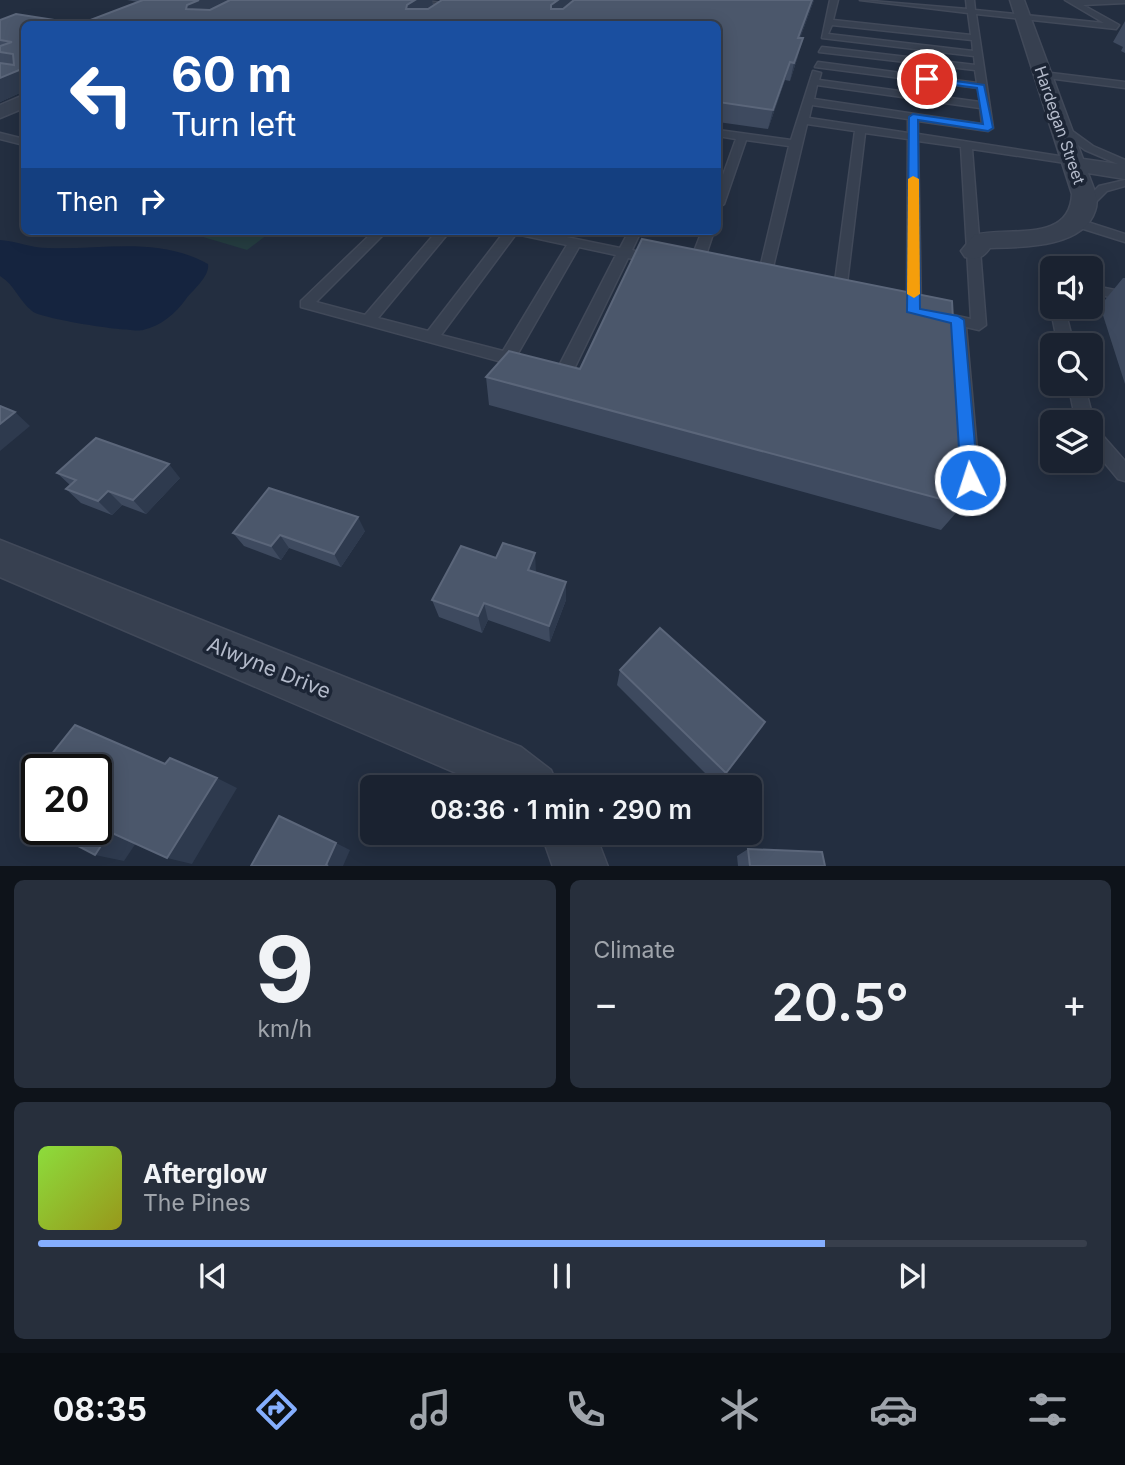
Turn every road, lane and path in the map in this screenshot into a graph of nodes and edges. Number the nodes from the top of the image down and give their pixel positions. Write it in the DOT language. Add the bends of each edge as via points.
graph roads {
  1 [pos="418,0"];
  2 [pos="834,0"];
  3 [pos="864,0"];
  4 [pos="970,0"];
  5 [pos="1071,1"];
  6 [pos="1125,1"];
  7 [pos="453,2"];
  8 [pos="1020,9"];
  9 [pos="832,10"];
  10 [pos="970,11"];
  11 [pos="845,12"];
  12 [pos="428,18"];
  13 [pos="829,22"];
  14 [pos="959,24"];
  15 [pos="972,25"];
  16 [pos="1121,27"];
  17 [pos="825,36"];
  18 [pos="974,38"];
  19 [pos="822,50"];
  20 [pos="976,54"];
  21 [pos="818,65"];
  22 [pos="979,68"];
  23 [pos="1043,75"];
  24 [pos="813,82"];
  25 [pos="1125,85"];
  26 [pos="981,86"];
  27 [pos="21,102"];
  28 [pos="808,102"];
  29 [pos="985,106"];
  30 [pos="0,112"];
  31 [pos="913,117"];
  32 [pos="803,120"];
  33 [pos="1060,127"];
  34 [pos="860,129"];
  35 [pos="721,134"];
  36 [pos="0,136"];
  37 [pos="742,137"];
  38 [pos="913,137"];
  39 [pos="21,141"];
  40 [pos="794,144"];
  41 [pos="966,145"];
  42 [pos="1072,163"];
  43 [pos="1125,164"];
  44 [pos="1125,172"];
  45 [pos="1125,183"];
  46 [pos="721,196"];
  47 [pos="1080,214"];
  48 [pos="377,235"];
  49 [pos="441,235"];
  50 [pos="509,235"];
  51 [pos="549,235"];
  52 [pos="633,235"];
  53 [pos="706,235"];
  54 [pos="573,238"];
  55 [pos="1125,238"];
  56 [pos="974,251"];
  57 [pos="625,253"];
  58 [pos="765,281"];
  59 [pos="1103,292"];
  60 [pos="1125,296"];
  61 [pos="840,297"];
  62 [pos="958,320"];
  63 [pos="368,321"];
  64 [pos="431,338"];
  65 [pos="507,358"];
  66 [pos="1103,448"];
  67 [pos="1125,474"];
  68 [pos="972,507"];
  69 [pos="0,558"];
  70 [pos="516,775"];
  71 [pos="573,845"];
  72 [pos="581,866"];
  1 -- 7 [label="lane"];
  2 -- 9 [label="lane"];
  3 -- 10 [label="lane"];
  4 -- 10 [label="lane"];
  5 -- 6 [label="lane"];
  5 -- 16 [label="lane"];
  7 -- 12 [label="street"];
  8 -- 10 [label="lane"];
  8 -- 16 [label="lane"];
  8 -- 23 [label="street, Hardegan Street"];
  9 -- 11 [label="lane"];
  9 -- 13 [label="lane"];
  10 -- 15 [label="lane"];
  13 -- 17 [label="lane"];
  13 -- 18 [label="lane"];
  14 -- 15 [label="lane"];
  15 -- 18 [label="lane"];
  17 -- 19 [label="lane"];
  17 -- 20 [label="lane"];
  18 -- 20 [label="lane"];
  19 -- 21 [label="lane"];
  19 -- 22 [label="lane"];
  20 -- 22 [label="lane"];
  21 -- 24 [label="lane"];
  21 -- 26 [label="lane"];
  22 -- 26 [label="lane"];
  23 -- 25 [label="lane"];
  23 -- 33 [label="street, Hardegan Street"];
  24 -- 28 [label="lane"];
  24 -- 29 [label="lane"];
  26 -- 29 [label="lane"];
  27 -- 30 [label="street"];
  28 -- 31 [label="lane"];
  28 -- 32 [label="lane"];
  29 -- 31 [label="lane" via="988,128"];
  31 -- 38 [label="lane"];
  32 -- 34 [label="lane"];
  32 -- 40 [label="lane"];
  33 -- 42 [label="street, Hardegan Street"];
  33 -- 43 [label="lane" via="1089,148"];
  34 -- 38 [label="lane"];
  34 -- 61 [label="lane"];
  35 -- 37 [label="lane"];
  36 -- 39 [label="lane"];
  37 -- 40 [label="lane"];
  37 -- 46 [label="lane"];
  38 -- 41 [label="lane"];
  38 -- 62 [label="lane" via="908,310"];
  40 -- 58 [label="lane"];
  41 -- 42 [label="lane"];
  41 -- 56 [label="lane"];
  42 -- 44 [label="street"];
  42 -- 47 [label="street, Hardegan Street"];
  45 -- 47 [label="lane" via="1103,188"];
  47 -- 55 [label="lane"];
  47 -- 56 [label="street" via="1049,235 983,240"];
  48 -- 63 [label="lane" via="306,304"];
  49 -- 63 [label="lane"];
  50 -- 64 [label="lane"];
  51 -- 54 [label="lane"];
  52 -- 57 [label="lane"];
  53 -- 57 [label="lane" via="689,266"];
  54 -- 57 [label="lane"];
  54 -- 65 [label="lane"];
  56 -- 62 [label="lane" via="979,325"];
  57 -- 65 [label="lane" via="564,373"];
  59 -- 60 [label="lane"];
  62 -- 68 [label="lane"];
  63 -- 64 [label="lane"];
  64 -- 65 [label="lane"];
  66 -- 67 [label="lane"];
  69 -- 70 [label="street, Alwyne Drive" via="503,765"];
  71 -- 72 [label="street"];
}
